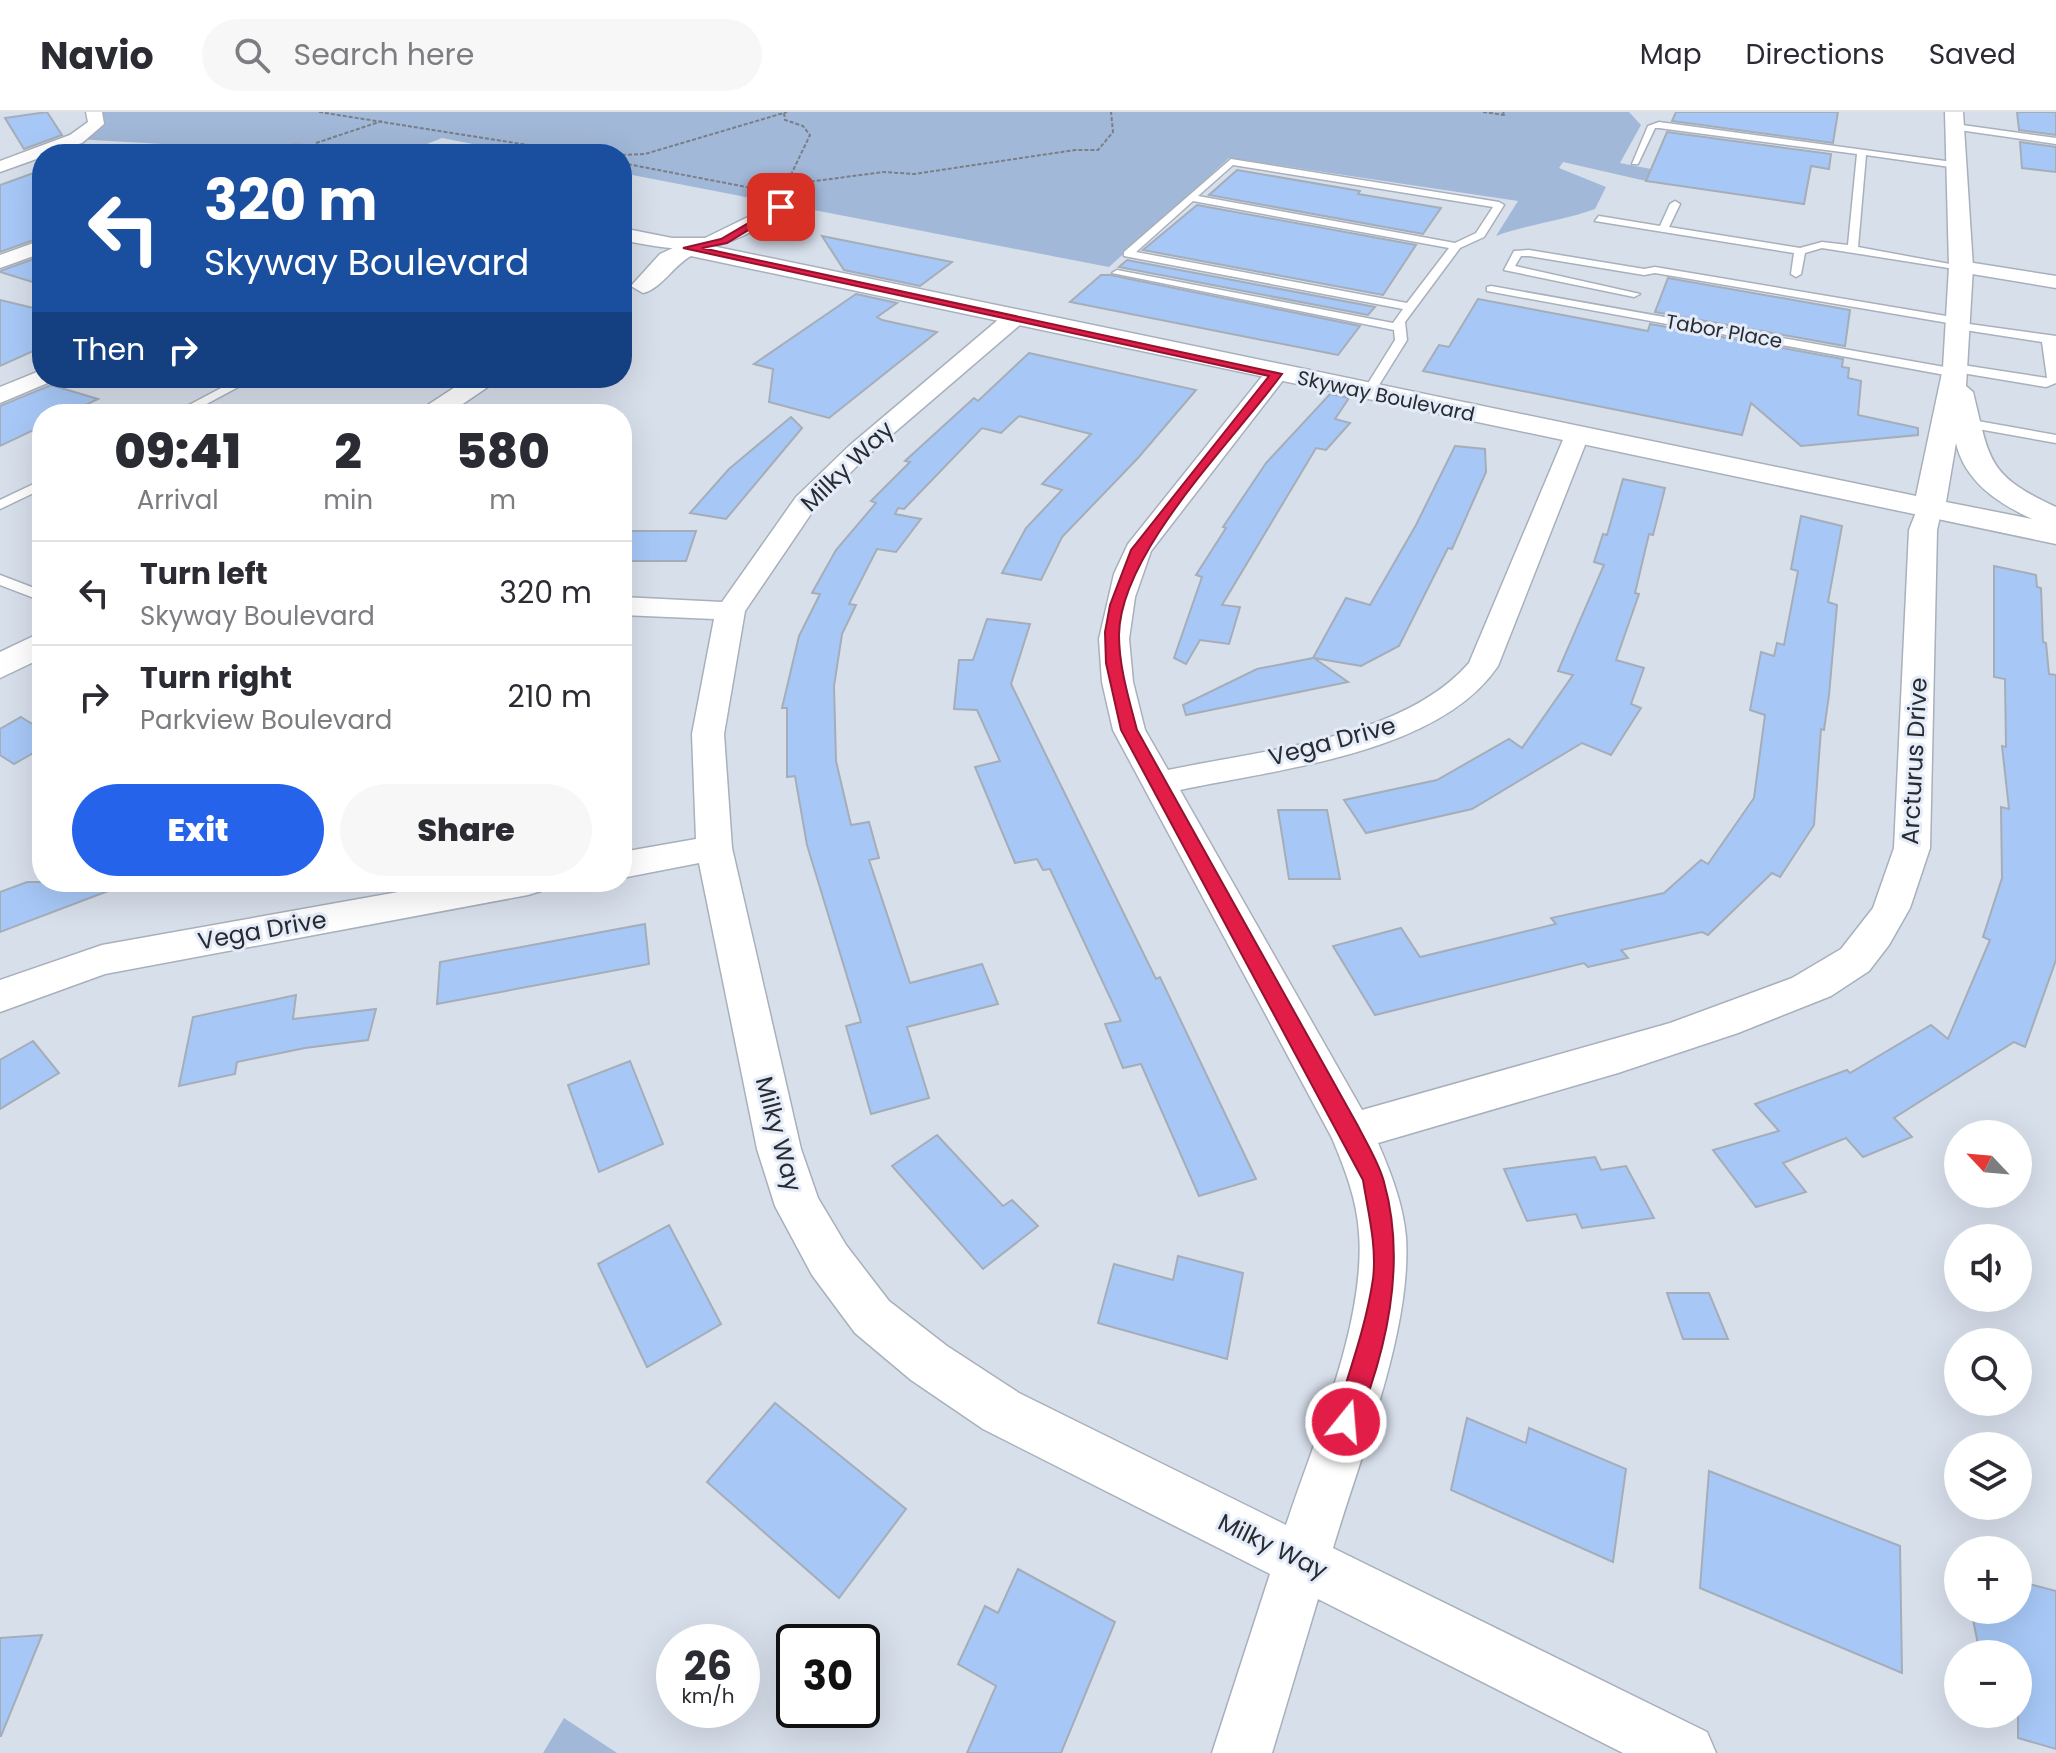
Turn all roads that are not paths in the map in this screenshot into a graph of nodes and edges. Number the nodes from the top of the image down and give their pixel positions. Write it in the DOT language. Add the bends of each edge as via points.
graph roads {
  1 [pos="94,112"];
  2 [pos="1955,120"];
  3 [pos="2056,141"];
  4 [pos="62,144"];
  5 [pos="1862,152"];
  6 [pos="32,155"];
  7 [pos="1635,162"];
  8 [pos="1957,165"];
  9 [pos="0,167"];
  10 [pos="777,193"];
  11 [pos="1191,198"];
  12 [pos="1675,204"];
  13 [pos="1599,219"];
  14 [pos="1663,230"];
  15 [pos="632,236"];
  16 [pos="1456,246"];
  17 [pos="688,248"];
  18 [pos="1853,249"];
  19 [pos="32,250"];
  20 [pos="1800,251"];
  21 [pos="715,254"];
  22 [pos="0,262"];
  23 [pos="1961,267"];
  24 [pos="1644,272"];
  25 [pos="1117,273"];
  26 [pos="1796,274"];
  27 [pos="2056,282"];
  28 [pos="1491,289"];
  29 [pos="632,292"];
  30 [pos="1634,294"];
  31 [pos="1409,307"];
  32 [pos="1013,319"];
  33 [pos="1958,324"];
  34 [pos="1400,328"];
  35 [pos="2052,340"];
  36 [pos="1956,370"];
  37 [pos="1276,374"];
  38 [pos="32,382"];
  39 [pos="229,388"];
  40 [pos="471,388"];
  41 [pos="1368,393"];
  42 [pos="0,396"];
  43 [pos="2056,397"];
  44 [pos="198,404"];
  45 [pos="445,404"];
  46 [pos="1957,421"];
  47 [pos="1577,435"];
  48 [pos="2056,439"];
  49 [pos="32,489"];
  50 [pos="0,505"];
  51 [pos="1929,508"];
  52 [pos="2056,519"];
  53 [pos="2056,534"];
  54 [pos="0,580"];
  55 [pos="32,592"];
  56 [pos="632,606"];
  57 [pos="730,611"];
  58 [pos="32,649"];
  59 [pos="0,667"];
  60 [pos="1156,784"];
  61 [pos="714,848"];
  62 [pos="632,863"];
  63 [pos="473,892"];
  64 [pos="0,996"];
  65 [pos="1351,1132"];
  66 [pos="1304,1561"];
  67 [pos="1242,1753"];
  68 [pos="1686,1753"];
  1 -- 4 [label="street" via="96,124"];
  2 -- 3 [label="lane"];
  2 -- 8 [label="street"];
  5 -- 7 [label="lane" via="1659,125 1652,126"];
  5 -- 8 [label="lane"];
  5 -- 18 [label="lane"];
  6 -- 9 [label="street"];
  8 -- 23 [label="street"];
  10 -- 17 [label="street" via="724,241"];
  11 -- 16 [label="lane"];
  11 -- 16 [label="lane" via="1231,162 1499,205 1480,235"];
  11 -- 31 [label="lane" via="1128,254"];
  12 -- 14 [label="lane"];
  13 -- 14 [label="lane"];
  14 -- 20 [label="lane"];
  15 -- 17 [label="street, Skyway Boulevard"];
  16 -- 31 [label="lane"];
  17 -- 21 [label="street, Skyway Boulevard"];
  17 -- 29 [label="street"];
  18 -- 20 [label="lane" via="1822,245"];
  18 -- 23 [label="lane"];
  19 -- 22 [label="street"];
  20 -- 26 [label="lane"];
  21 -- 29 [label="street"];
  21 -- 32 [label="street, Skyway Boulevard"];
  23 -- 27 [label="street"];
  23 -- 33 [label="street"];
  24 -- 30 [label="lane"];
  24 -- 30 [label="lane" via="1529,253 1518,253 1508,268"];
  24 -- 33 [label="lane"];
  25 -- 34 [label="lane"];
  28 -- 36 [label="lane, Tabor Place"];
  30 -- 36 [label="lane" via="1648,304"];
  31 -- 34 [label="lane"];
  32 -- 37 [label="street, Skyway Boulevard"];
  32 -- 57 [label="street, Milky Way" via="805,503"];
  33 -- 35 [label="lane"];
  33 -- 36 [label="street"];
  34 -- 41 [label="lane" via="1401,340"];
  35 -- 36 [label="lane" via="2053,380 2046,383"];
  36 -- 43 [label="lane"];
  36 -- 46 [label="street"];
  37 -- 41 [label="street, Skyway Boulevard"];
  37 -- 60 [label="street" via="1154,525 1138,550 1117,605 1112,632 1119,696"];
  38 -- 42 [label="street"];
  39 -- 44 [label="lane"];
  40 -- 45 [label="street"];
  41 -- 47 [label="street, Skyway Boulevard"];
  46 -- 48 [label="lane"];
  46 -- 51 [label="street, Arcturus Drive"];
  46 -- 52 [label="street" via="1989,478"];
  47 -- 51 [label="street, Skyway Boulevard"];
  47 -- 60 [label="street, Vega Drive" via="1483,666 1462,690 1393,727 1352,740"];
  49 -- 50 [label="lane"];
  51 -- 53 [label="street, Skyway Boulevard"];
  51 -- 65 [label="street, Arcturus Drive" via="1923,530 1912,848 1903,886 1882,927 1854,961 1818,985 1724,1023"];
  54 -- 55 [label="lane"];
  56 -- 57 [label="street"];
  57 -- 61 [label="street, Milky Way" via="708,734"];
  58 -- 59 [label="street"];
  60 -- 65 [label="street"];
  61 -- 62 [label="street"];
  61 -- 66 [label="street, Milky Way" via="779,1149 798,1206 829,1260 872,1317 1001,1411"];
  63 -- 64 [label="street, Vega Drive" via="102,960"];
  65 -- 66 [label="street" via="1373,1180 1384,1277 1371,1339"];
  66 -- 67 [label="street"];
  66 -- 68 [label="street, Milky Way"];
}
